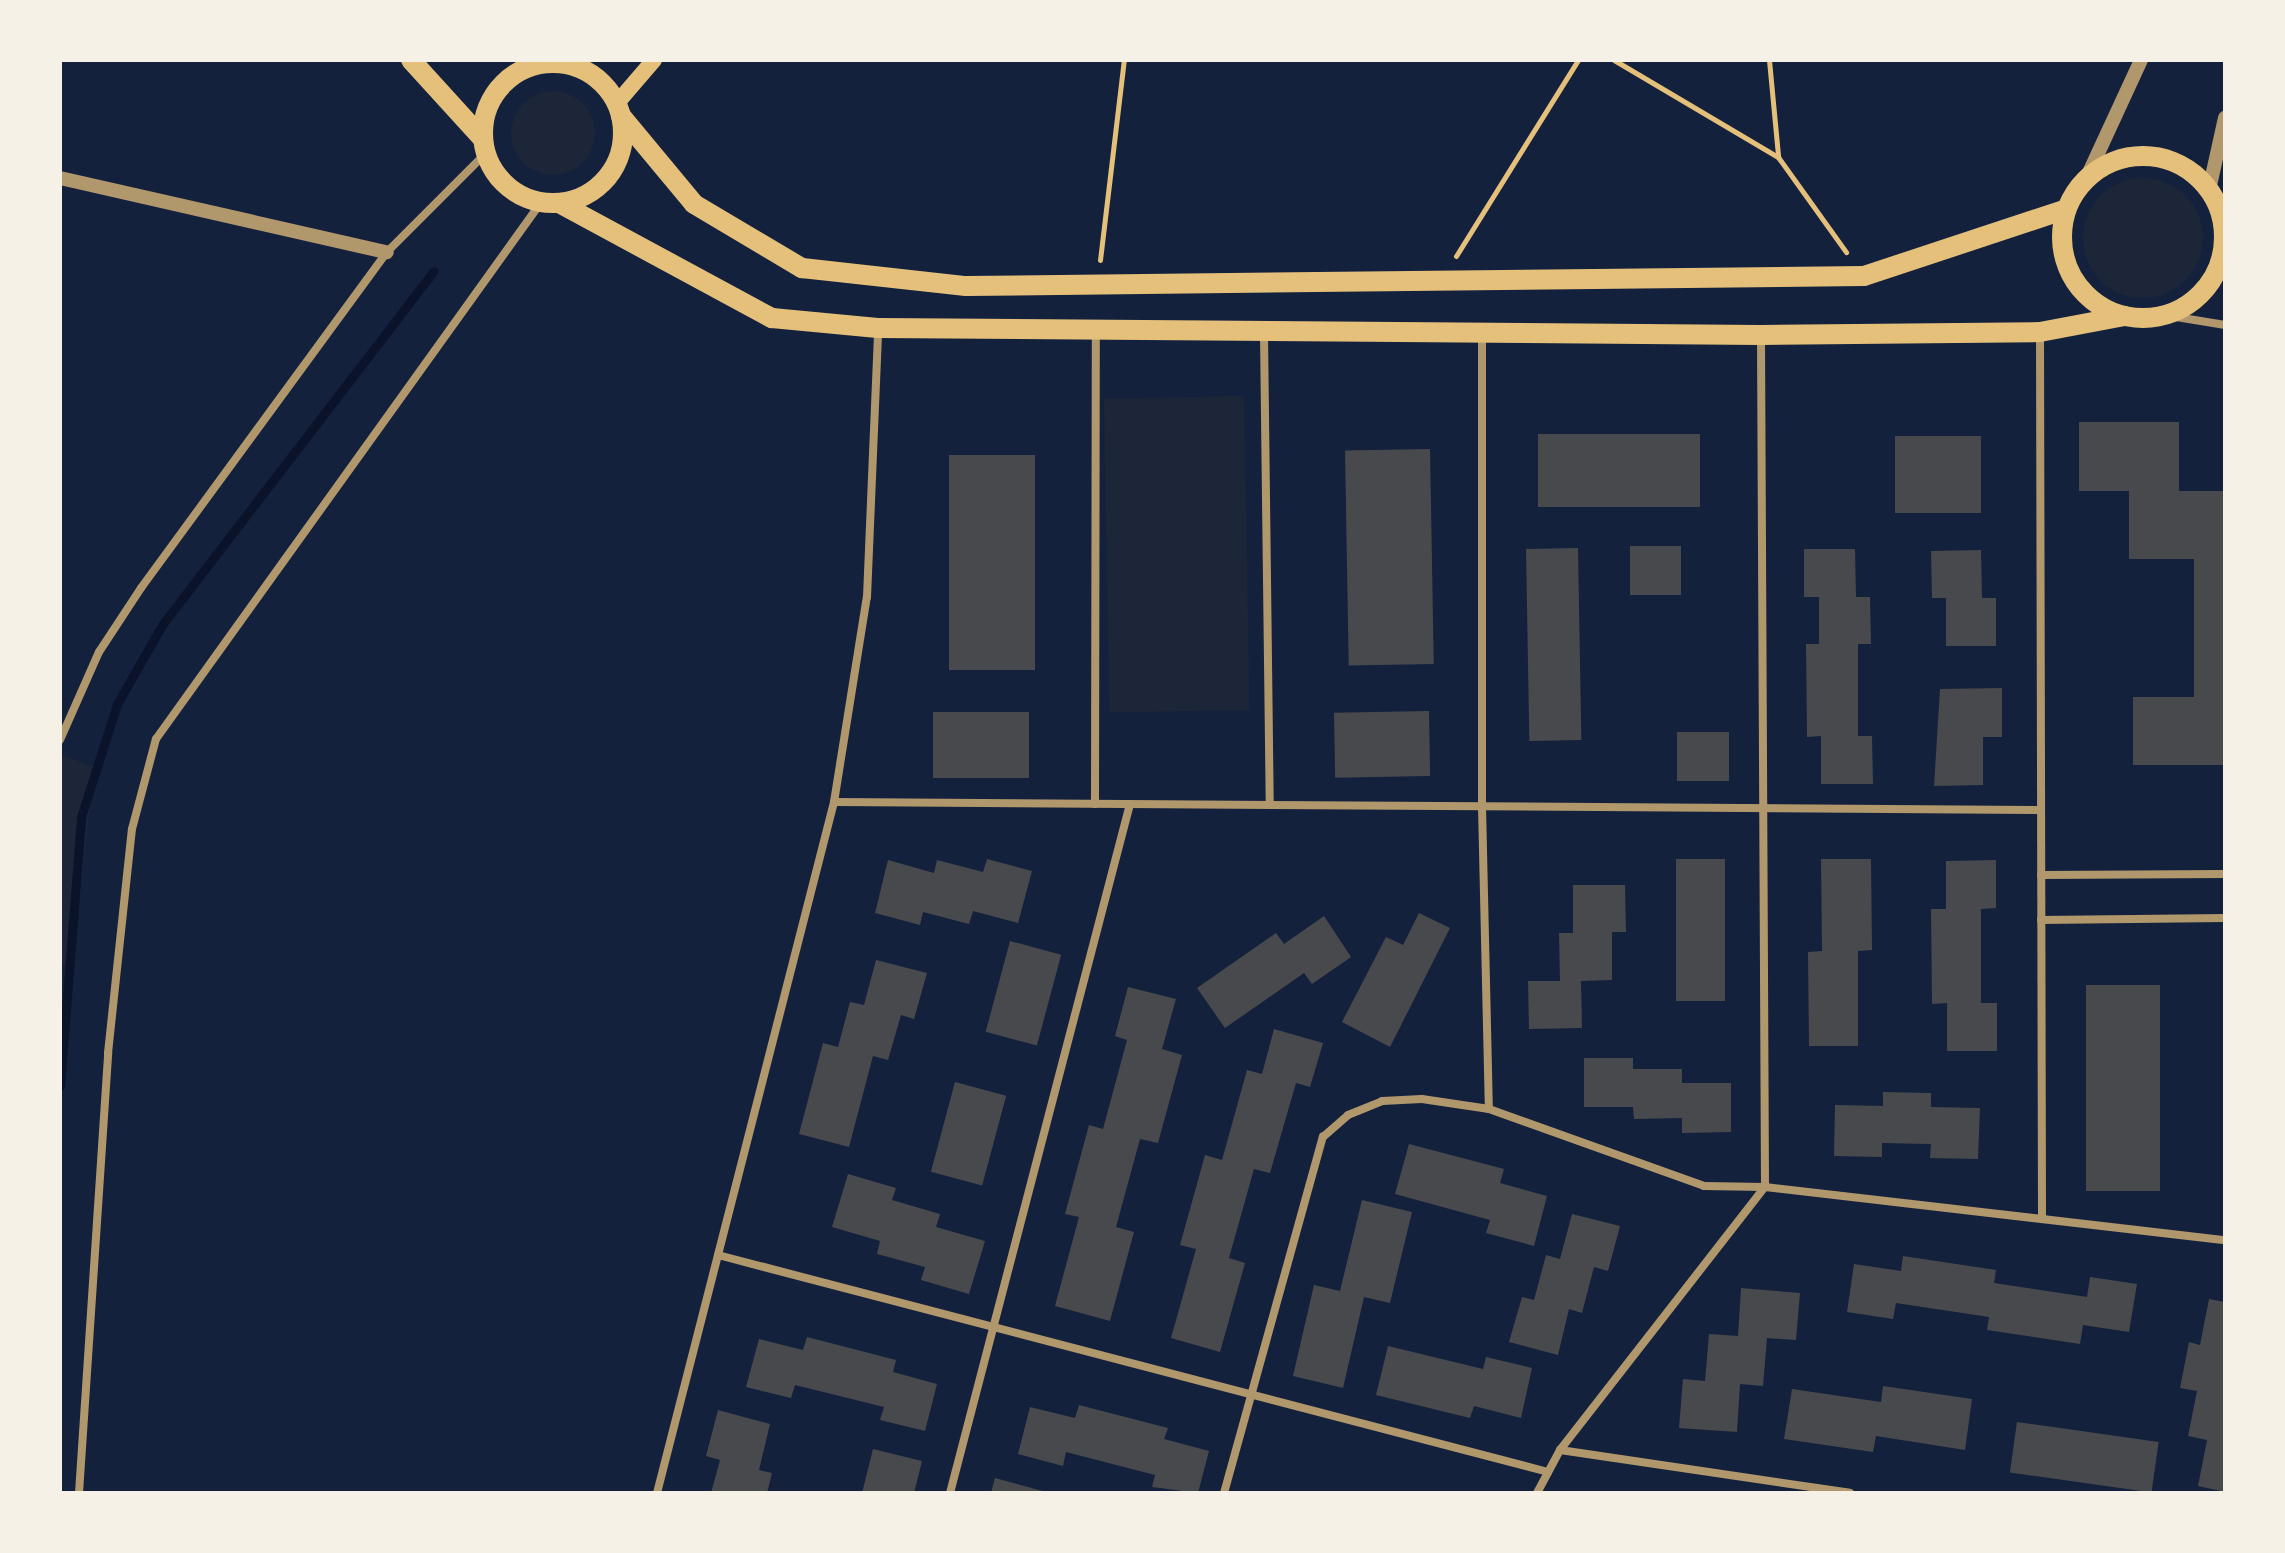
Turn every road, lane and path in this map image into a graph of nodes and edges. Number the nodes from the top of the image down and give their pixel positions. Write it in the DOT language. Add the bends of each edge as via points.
graph roads {
  1 [pos="411,60"];
  2 [pos="654,60"];
  3 [pos="1124,60"];
  4 [pos="1578,60"];
  5 [pos="1614,60"];
  6 [pos="1769,60"];
  7 [pos="2141,60"];
  8 [pos="537,62"];
  9 [pos="619,110"];
  10 [pos="2225,118"];
  11 [pos="484,146"];
  12 [pos="1778,157"];
  13 [pos="2087,177"];
  14 [pos="60,178"];
  15 [pos="550,202"];
  16 [pos="2217,203"];
  17 [pos="2066,209"];
  18 [pos="387,252"];
  19 [pos="1864,276"];
  20 [pos="1440,281"];
  21 [pos="1097,285"];
  22 [pos="2164,315"];
  23 [pos="2125,316"];
  24 [pos="2225,325"];
  25 [pos="878,328"];
  26 [pos="1096,332"];
  27 [pos="2040,332"];
  28 [pos="1264,334"];
  29 [pos="1482,334"];
  30 [pos="1761,335"];
  31 [pos="60,740"];
  32 [pos="834,802"];
  33 [pos="1095,804"];
  34 [pos="1130,804"];
  35 [pos="1270,805"];
  36 [pos="1482,806"];
  37 [pos="1763,808"];
  38 [pos="2041,810"];
  39 [pos="2225,874"];
  40 [pos="2041,875"];
  41 [pos="2225,918"];
  42 [pos="2041,920"];
  43 [pos="1489,1109"];
  44 [pos="1765,1187"];
  45 [pos="2042,1217"];
  46 [pos="2225,1240"];
  47 [pos="718,1255"];
  48 [pos="994,1327"];
  49 [pos="1248,1393"];
  50 [pos="1560,1450"];
  51 [pos="1548,1472"];
  52 [pos="79,1493"];
  53 [pos="657,1493"];
  54 [pos="950,1493"];
  55 [pos="1224,1493"];
  56 [pos="1537,1493"];
  57 [pos="1850,1493"];
  1 -- 11 [label="main road"];
  2 -- 9 [label="main road"];
  3 -- 21 [label="path"];
  4 -- 20 [label="path"];
  5 -- 12 [label="path"];
  6 -- 12 [label="path"];
  7 -- 13 [label="street"];
  8 -- 9 [label="main road" via="586,70"];
  8 -- 11 [label="main road" via="495,93 485,115"];
  9 -- 15 [label="main road" via="617,163 602,183 582,196"];
  9 -- 21 [label="main road" via="694,204 802,268 966,286"];
  10 -- 16 [label="street"];
  11 -- 15 [label="main road" via="508,186"];
  11 -- 18 [label="street"];
  12 -- 19 [label="path"];
  13 -- 16 [label="main road" via="2122,159 2161,157 2196,175"];
  13 -- 17 [label="main road"];
  14 -- 18 [label="street"];
  15 -- 25 [label="main road" via="772,318"];
  15 -- 52 [label="street" via="156,739 132,829 108,1053"];
  16 -- 22 [label="main road" via="2223,225 2220,264 2198,296"];
  17 -- 19 [label="main road"];
  17 -- 23 [label="main road" via="2062,248 2076,284 2106,309"];
  18 -- 31 [label="street" via="119,619 82,685"];
  19 -- 20 [label="main road"];
  20 -- 21 [label="main road"];
  22 -- 23 [label="main road"];
  22 -- 24 [label="street"];
  23 -- 27 [label="main road"];
  25 -- 26 [label="main road"];
  25 -- 32 [label="street" via="867,597"];
  26 -- 28 [label="main road"];
  26 -- 33 [label="street"];
  27 -- 30 [label="main road"];
  27 -- 38 [label="street"];
  28 -- 29 [label="main road"];
  28 -- 35 [label="street"];
  29 -- 30 [label="main road"];
  29 -- 36 [label="street"];
  30 -- 37 [label="street"];
  32 -- 33 [label="street"];
  32 -- 47 [label="street"];
  33 -- 34 [label="street"];
  34 -- 35 [label="street"];
  34 -- 48 [label="street"];
  35 -- 36 [label="street"];
  36 -- 37 [label="street"];
  36 -- 43 [label="street"];
  37 -- 38 [label="street"];
  37 -- 44 [label="street"];
  38 -- 40 [label="street"];
  39 -- 40 [label="street"];
  40 -- 42 [label="street"];
  41 -- 42 [label="street"];
  42 -- 45 [label="street"];
  43 -- 44 [label="street" via="1704,1186"];
  43 -- 49 [label="street" via="1422,1099 1382,1101 1348,1115 1323,1137"];
  44 -- 45 [label="street"];
  44 -- 50 [label="street"];
  45 -- 46 [label="street"];
  47 -- 48 [label="street"];
  47 -- 53 [label="street"];
  48 -- 49 [label="street"];
  48 -- 54 [label="street"];
  49 -- 51 [label="street"];
  49 -- 55 [label="street"];
  50 -- 51 [label="street"];
  50 -- 57 [label="street"];
  51 -- 56 [label="street"];
}
